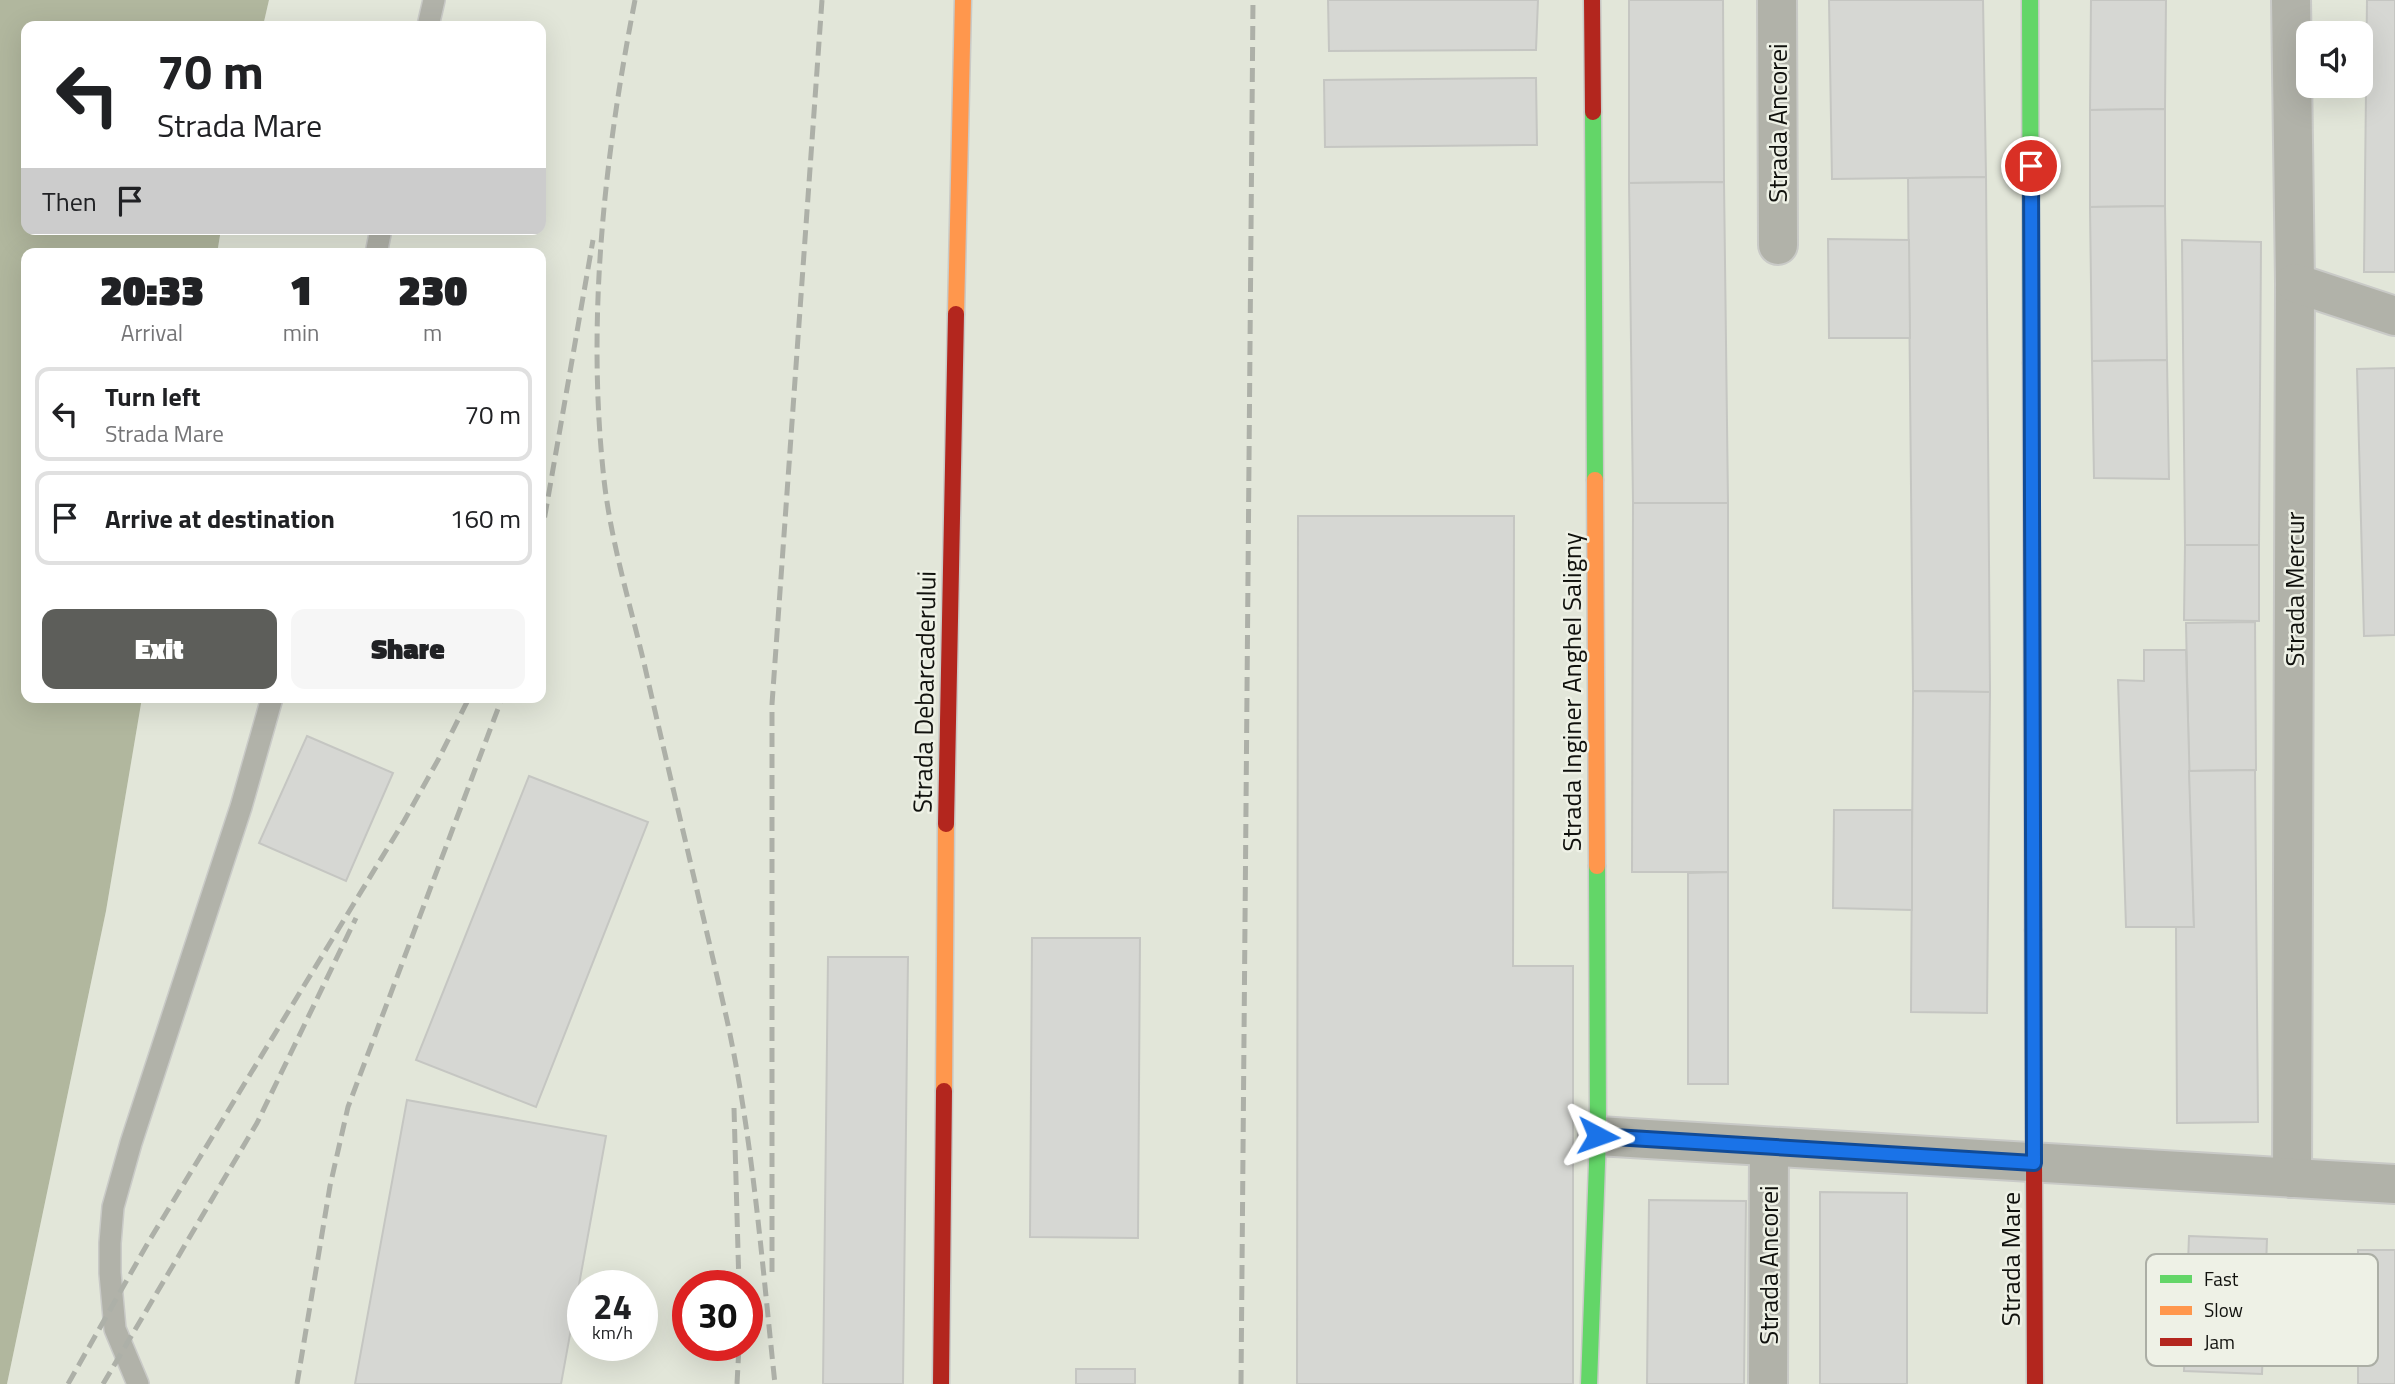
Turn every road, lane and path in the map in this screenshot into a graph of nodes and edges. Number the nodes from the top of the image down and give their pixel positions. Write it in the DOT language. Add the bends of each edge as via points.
graph roads {
  1 [pos="434,0"];
  2 [pos="963,0"];
  3 [pos="1592,0"];
  4 [pos="1777,0"];
  5 [pos="2030,0"];
  6 [pos="2291,0"];
  7 [pos="429,21"];
  8 [pos="1778,245"];
  9 [pos="2295,283"];
  10 [pos="2395,316"];
  11 [pos="271,703"];
  12 [pos="1598,1136"];
  13 [pos="1769,1147"];
  14 [pos="2034,1163"];
  15 [pos="2292,1178"];
  16 [pos="2395,1184"];
  17 [pos="138,1384"];
  18 [pos="941,1384"];
  19 [pos="1589,1384"];
  20 [pos="1768,1384"];
  21 [pos="2035,1384"];
  1 -- 7 [label="lane"];
  2 -- 18 [label="street, Strada Debarcaderului" via="947,740"];
  3 -- 12 [label="street, Strada Inginer Anghel Saligny"];
  4 -- 8 [label="street, Strada Ancorei"];
  5 -- 14 [label="street, Strada Mare"];
  6 -- 9 [label="street, Strada Mercur"];
  9 -- 10 [label="street"];
  9 -- 15 [label="street, Strada Mercur"];
  11 -- 17 [label="lane" via="242,807 113,1207 110,1273 115,1329"];
  12 -- 13 [label="street"];
  12 -- 19 [label="street, Strada Inginer Anghel Saligny"];
  13 -- 14 [label="street"];
  13 -- 20 [label="street, Strada Ancorei"];
  14 -- 15 [label="street"];
  14 -- 21 [label="street, Strada Mare"];
  15 -- 16 [label="street"];
}
